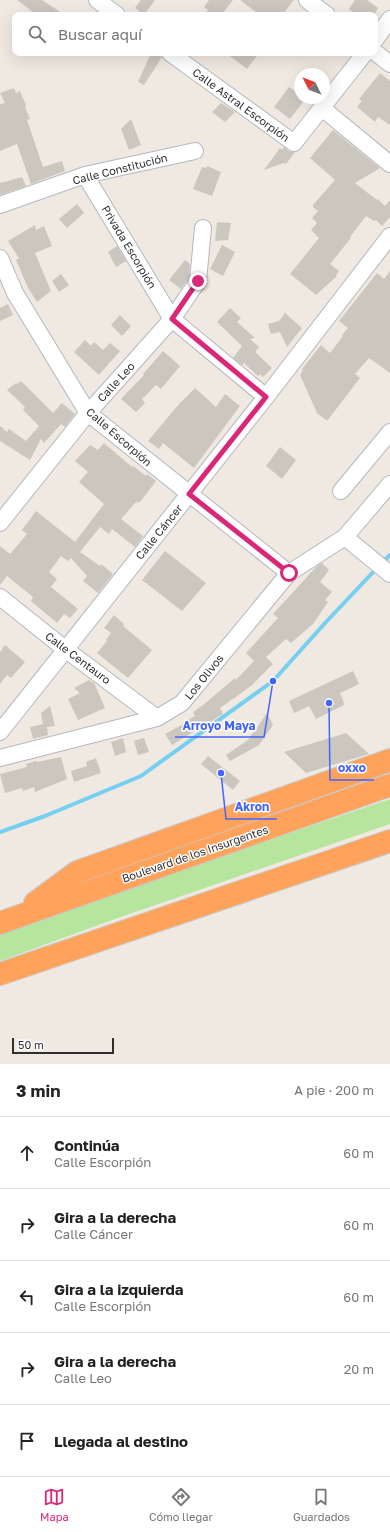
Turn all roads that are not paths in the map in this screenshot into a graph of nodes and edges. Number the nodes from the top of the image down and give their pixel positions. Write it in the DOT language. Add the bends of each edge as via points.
graph roads {
  1 [pos="97,0"];
  2 [pos="307,0"];
  3 [pos="113,12"];
  4 [pos="323,12"];
  5 [pos="390,18"];
  6 [pos="378,36"];
  7 [pos="378,54"];
  8 [pos="174,56"];
  9 [pos="363,56"];
  10 [pos="390,64"];
  11 [pos="322,108"];
  12 [pos="195,151"];
  13 [pos="390,164"];
  14 [pos="85,175"];
  15 [pos="0,206"];
  16 [pos="203,228"];
  17 [pos="390,236"];
  18 [pos="0,258"];
  19 [pos="172,319"];
  20 [pos="266,397"];
  21 [pos="88,413"];
  22 [pos="390,432"];
  23 [pos="390,484"];
  24 [pos="341,491"];
  25 [pos="189,494"];
  26 [pos="0,523"];
  27 [pos="345,537"];
  28 [pos="289,573"];
  29 [pos="390,574"];
  30 [pos="0,597"];
  31 [pos="65,649"];
  32 [pos="158,718"];
  33 [pos="0,732"];
  34 [pos="0,758"];
  35 [pos="390,760"];
  36 [pos="390,786"];
  37 [pos="390,841"];
  38 [pos="8,920"];
  39 [pos="0,974"];
  1 -- 3 [label="street"];
  2 -- 4 [label="street"];
  5 -- 6 [label="street"];
  7 -- 10 [label="street"];
  8 -- 11 [label="street, Calle Astral Escorpión" via="294,143"];
  9 -- 11 [label="street"];
  11 -- 13 [label="street"];
  12 -- 14 [label="street, Calle Constitución"];
  14 -- 15 [label="street, Calle Constitución"];
  14 -- 19 [label="street, Privada Escorpión"];
  16 -- 19 [label="street, Calle Leo" via="198,281"];
  17 -- 20 [label="street, Calle Cáncer"];
  18 -- 21 [label="street, Calle Escorpión" via="15,293"];
  19 -- 20 [label="street"];
  19 -- 21 [label="street, Calle Leo"];
  20 -- 25 [label="street, Calle Cáncer"];
  21 -- 25 [label="street, Calle Escorpión"];
  21 -- 26 [label="street, Calle Leo"];
  22 -- 24 [label="street"];
  23 -- 27 [label="street, Los Olivos"];
  25 -- 28 [label="street, Calle Escorpión"];
  25 -- 31 [label="street, Calle Cáncer"];
  27 -- 28 [label="street, Los Olivos"];
  27 -- 29 [label="street"];
  28 -- 32 [label="street, Los Olivos" via="182,704"];
  30 -- 31 [label="street, Calle Centauro"];
  31 -- 32 [label="street, Calle Centauro"];
  31 -- 33 [label="street, Calle Cáncer"];
  32 -- 34 [label="street, Los Olivos"];
  35 -- 38 [label="highway" via="77,872"];
  36 -- 38 [label="highway, Boulevard de los Insurgentes"];
  37 -- 39 [label="highway"];
}
